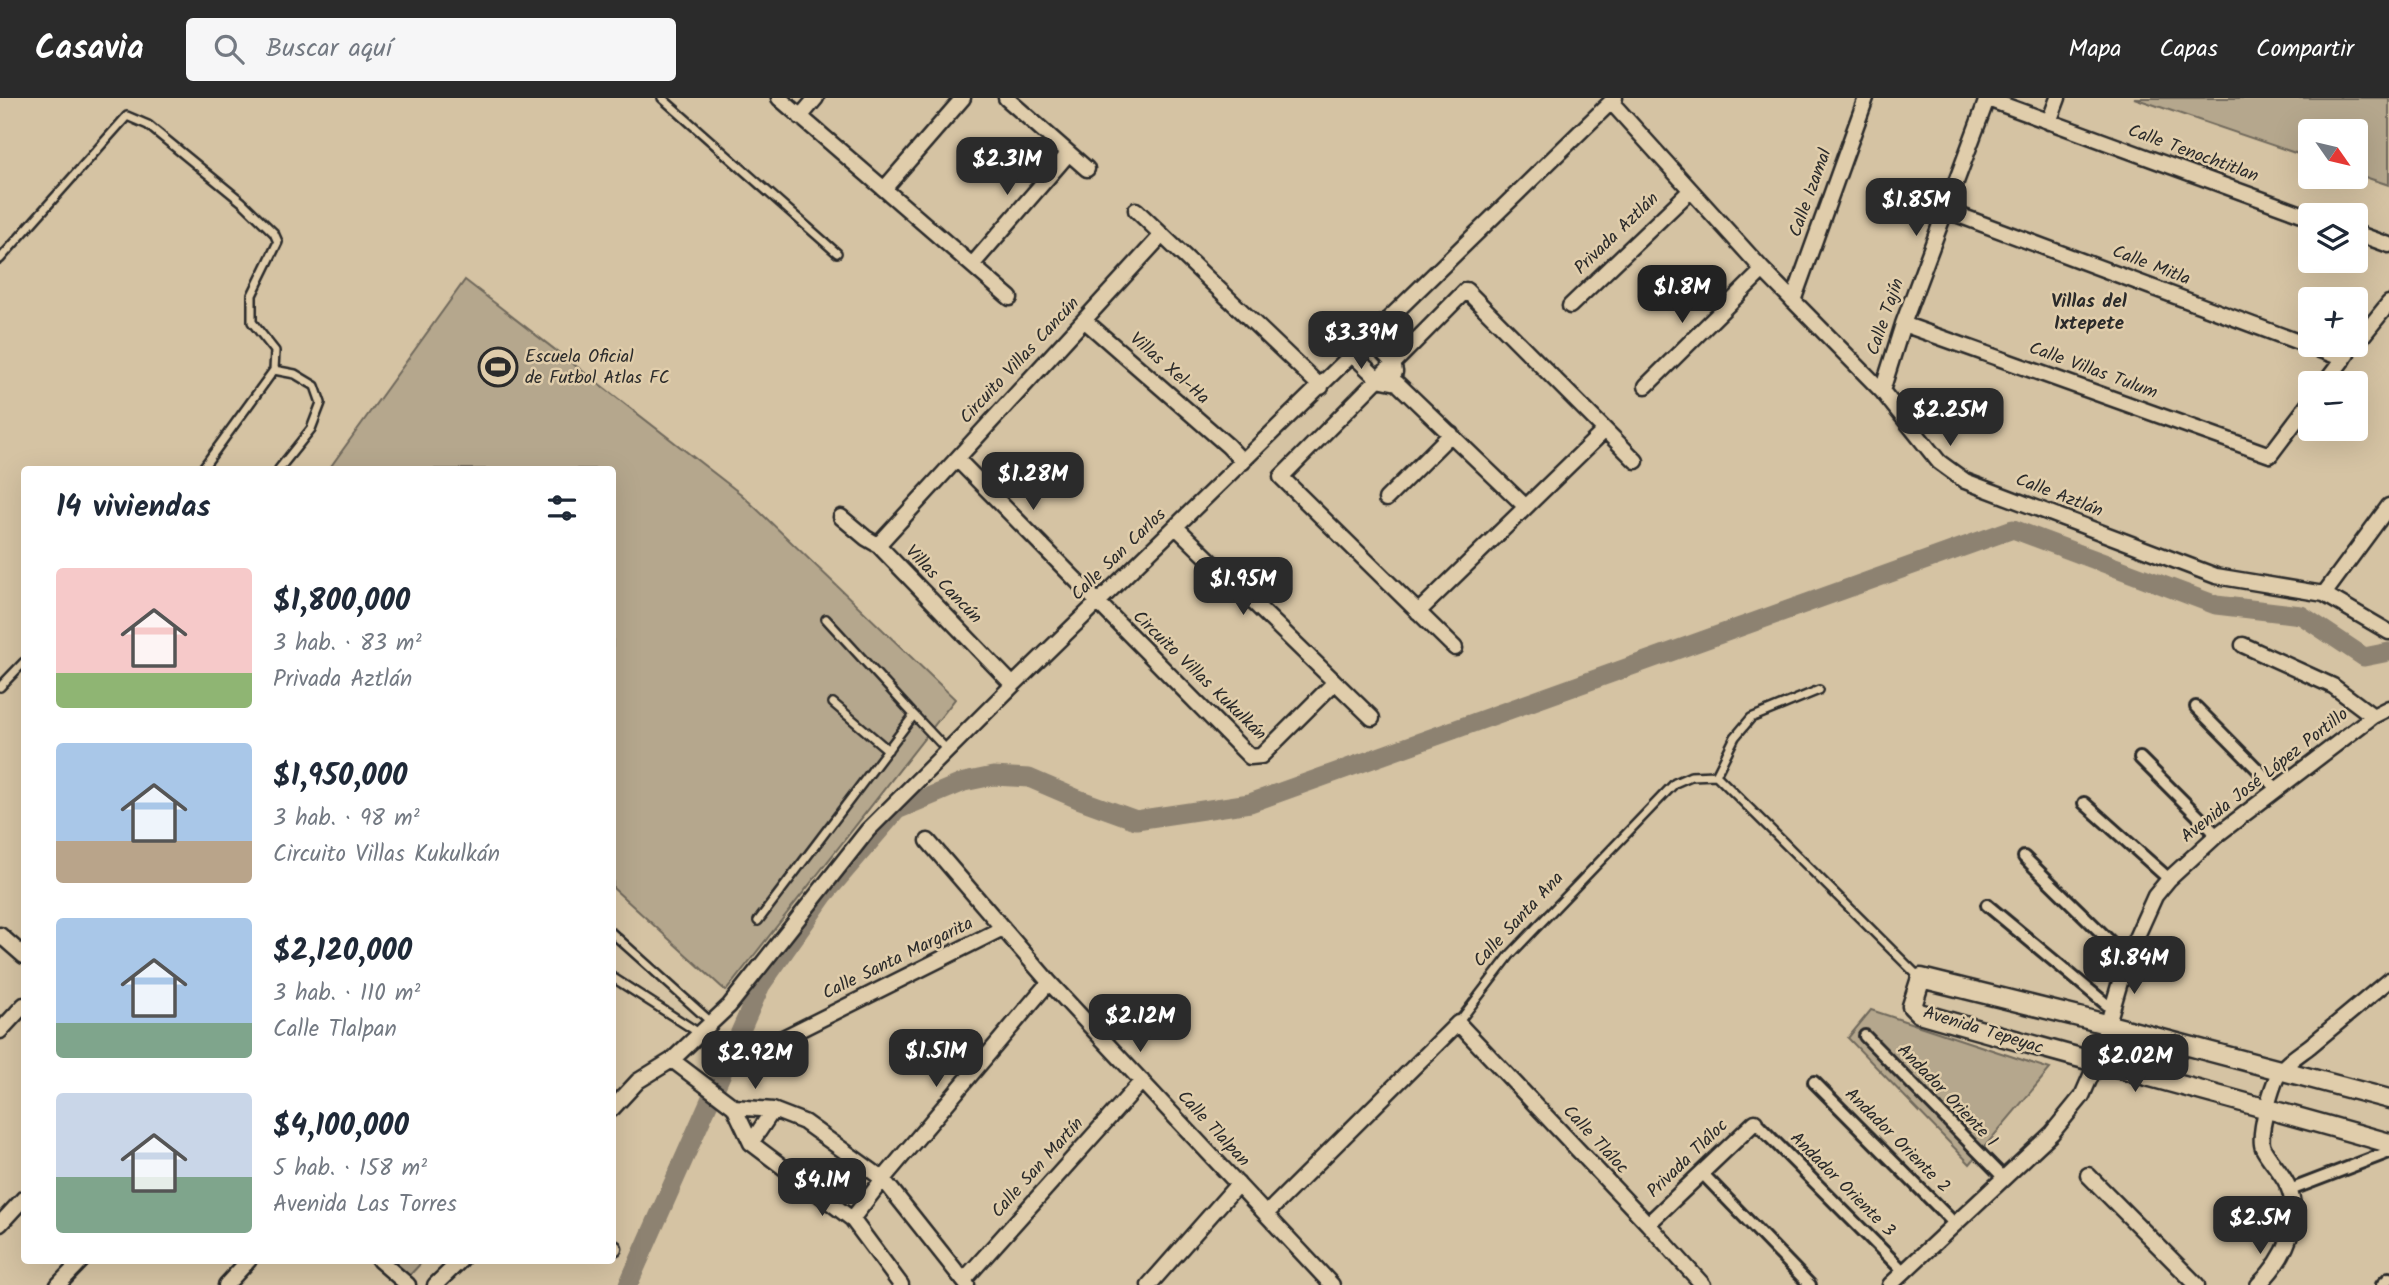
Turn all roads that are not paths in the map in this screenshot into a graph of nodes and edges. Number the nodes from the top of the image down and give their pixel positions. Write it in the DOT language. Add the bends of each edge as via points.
graph roads {
  1 [pos="662,98"];
  2 [pos="779,98"];
  3 [pos="816,98"];
  4 [pos="963,98"];
  5 [pos="1006,98"];
  6 [pos="1866,98"];
  7 [pos="1986,98"];
  8 [pos="2058,98"];
  9 [pos="1613,101"];
  10 [pos="800,117"];
  11 [pos="2049,122"];
  12 [pos="1069,153"];
  13 [pos="1087,169"];
  14 [pos="884,189"];
  15 [pos="1690,191"];
  16 [pos="1136,210"];
  17 [pos="1945,210"];
  18 [pos="2298,213"];
  19 [pos="1162,235"];
  20 [pos="2368,237"];
  21 [pos="2389,245"];
  22 [pos="837,253"];
  23 [pos="0,259"];
  24 [pos="972,265"];
  25 [pos="1763,270"];
  26 [pos="1010,298"];
  27 [pos="1793,301"];
  28 [pos="2389,303"];
  29 [pos="1570,306"];
  30 [pos="1084,320"];
  31 [pos="1903,324"];
  32 [pos="2368,328"];
  33 [pos="1370,338"];
  34 [pos="1353,355"];
  35 [pos="2344,359"];
  36 [pos="1394,363"];
  37 [pos="274,370"];
  38 [pos="2334,371"];
  39 [pos="1378,379"];
  40 [pos="1397,383"];
  41 [pos="1646,386"];
  42 [pos="1321,387"];
  43 [pos="1882,391"];
  44 [pos="2298,418"];
  45 [pos="1605,430"];
  46 [pos="1451,435"];
  47 [pos="957,459"];
  48 [pos="1636,461"];
  49 [pos="1243,462"];
  50 [pos="204,466"];
  51 [pos="281,466"];
  52 [pos="1386,499"];
  53 [pos="2389,506"];
  54 [pos="1526,507"];
  55 [pos="841,517"];
  56 [pos="1176,527"];
  57 [pos="878,545"];
  58 [pos="2324,594"];
  59 [pos="1097,604"];
  60 [pos="1418,612"];
  61 [pos="826,619"];
  62 [pos="2389,632"];
  63 [pos="2243,645"];
  64 [pos="1455,648"];
  65 [pos="21,665"];
  66 [pos="1335,682"];
  67 [pos="1013,685"];
  68 [pos="0,687"];
  69 [pos="1819,690"];
  70 [pos="833,703"];
  71 [pos="2196,707"];
  72 [pos="2389,708"];
  73 [pos="914,715"];
  74 [pos="2373,716"];
  75 [pos="1372,718"];
  76 [pos="888,750"];
  77 [pos="947,750"];
  78 [pos="2140,758"];
  79 [pos="1716,775"];
  80 [pos="2278,790"];
  81 [pos="2084,803"];
  82 [pos="2217,835"];
  83 [pos="928,841"];
  84 [pos="2024,857"];
  85 [pos="2169,879"];
  86 [pos="1987,905"];
  87 [pos="758,921"];
  88 [pos="1003,929"];
  89 [pos="0,935"];
  90 [pos="616,937"];
  91 [pos="21,953"];
  92 [pos="2127,958"];
  93 [pos="1921,978"];
  94 [pos="616,980"];
  95 [pos="2389,980"];
  96 [pos="1049,982"];
  97 [pos="21,1008"];
  98 [pos="2110,1017"];
  99 [pos="712,1023"];
  100 [pos="1458,1023"];
  101 [pos="0,1031"];
  102 [pos="700,1034"];
  103 [pos="1865,1036"];
  104 [pos="773,1043"];
  105 [pos="672,1060"];
  106 [pos="2096,1064"];
  107 [pos="2280,1071"];
  108 [pos="1142,1081"];
  109 [pos="1814,1082"];
  110 [pos="2389,1099"];
  111 [pos="616,1105"];
  112 [pos="734,1107"];
  113 [pos="2267,1108"];
  114 [pos="773,1110"];
  115 [pos="1755,1122"];
  116 [pos="751,1143"];
  117 [pos="2389,1143"];
  118 [pos="2389,1152"];
  119 [pos="1702,1173"];
  120 [pos="2088,1175"];
  121 [pos="883,1179"];
  122 [pos="2004,1179"];
  123 [pos="1238,1184"];
  124 [pos="2290,1190"];
  125 [pos="21,1201"];
  126 [pos="1266,1214"];
  127 [pos="852,1219"];
  128 [pos="0,1224"];
  129 [pos="1648,1224"];
  130 [pos="1955,1224"];
  131 [pos="78,1264"];
  132 [pos="245,1264"];
  133 [pos="384,1264"];
  134 [pos="457,1264"];
  135 [pos="1904,1272"];
  136 [pos="2389,1278"];
  137 [pos="965,1282"];
  138 [pos="58,1285"];
  139 [pos="226,1285"];
  140 [pos="408,1285"];
  141 [pos="435,1285"];
  142 [pos="901,1285"];
  143 [pos="1149,1285"];
  144 [pos="1332,1285"];
  145 [pos="1703,1285"];
  146 [pos="1810,1285"];
  147 [pos="1891,1285"];
  148 [pos="2197,1285"];
  149 [pos="2258,1285"];
  150 [pos="2382,1285"];
  1 -- 22 [label="lane"];
  2 -- 10 [label="street"];
  3 -- 10 [label="street"];
  4 -- 14 [label="street"];
  5 -- 12 [label="street"];
  6 -- 27 [label="street, Calle Izamal"];
  7 -- 11 [label="street, Calle Tenochtitlan"];
  7 -- 17 [label="street, Calle Tajín"];
  8 -- 11 [label="street"];
  9 -- 15 [label="street, Calle Aztlán"];
  9 -- 33 [label="street, Calle San Carlos"];
  10 -- 14 [label="street"];
  11 -- 18 [label="street, Calle Tenochtitlan"];
  12 -- 13 [label="street"];
  12 -- 24 [label="street"];
  14 -- 24 [label="street"];
  15 -- 25 [label="street, Calle Aztlán"];
  15 -- 29 [label="street, Privada Aztlán"];
  16 -- 19 [label="street"];
  17 -- 31 [label="street, Calle Tajín"];
  17 -- 35 [label="street, Calle Mitla"];
  19 -- 30 [label="street, Circuito Villas Cancún"];
  19 -- 42 [label="street"];
  20 -- 21 [label="street"];
  23 -- 37 [label="lane" via="127,116 148,125 274,233 278,243 253,295 252,322 275,351"];
  24 -- 26 [label="street"];
  25 -- 27 [label="street, Calle Aztlán"];
  25 -- 41 [label="street"];
  27 -- 43 [label="street, Calle Aztlán"];
  28 -- 32 [label="street"];
  30 -- 47 [label="street, Circuito Villas Cancún"];
  30 -- 49 [label="street, Villas Xel-Ha"];
  31 -- 43 [label="street, Calle Tajín"];
  31 -- 44 [label="street, Calle Villas Tulum" via="2270,455"];
  33 -- 34 [label="street, Calle San Carlos"];
  33 -- 36 [label="street"];
  34 -- 39 [label="street"];
  34 -- 42 [label="street, Calle San Carlos"];
  35 -- 38 [label="street"];
  36 -- 39 [label="street"];
  36 -- 40 [label="street"];
  36 -- 45 [label="street" via="1466,290"];
  37 -- 50 [label="lane"];
  37 -- 51 [label="lane" via="295,374 315,386 321,403 311,429"];
  39 -- 40 [label="street"];
  39 -- 60 [label="street" via="1281,477"];
  40 -- 46 [label="street"];
  42 -- 49 [label="street, Calle San Carlos"];
  43 -- 58 [label="street, Calle Aztlán" via="1939,462 1965,481 2216,576"];
  45 -- 48 [label="street"];
  45 -- 54 [label="street"];
  46 -- 52 [label="street"];
  46 -- 54 [label="street"];
  47 -- 57 [label="street, Circuito Villas Cancún"];
  47 -- 59 [label="street"];
  49 -- 56 [label="street, Calle San Carlos"];
  53 -- 58 [label="street"];
  54 -- 60 [label="street"];
  55 -- 57 [label="street, Villas Cancún"];
  56 -- 59 [label="street, Calle San Carlos"];
  56 -- 66 [label="street"];
  57 -- 67 [label="street, Villas Cancún"];
  58 -- 62 [label="street, Calle Aztlán"];
  59 -- 66 [label="street, Circuito Villas Kukulkán" via="1253,758 1261,756"];
  59 -- 67 [label="street, Calle San Carlos"];
  60 -- 64 [label="street"];
  61 -- 73 [label="lane"];
  63 -- 74 [label="street" via="2333,686"];
  65 -- 68 [label="lane"];
  66 -- 75 [label="street"];
  67 -- 77 [label="street, Calle San Carlos"];
  69 -- 79 [label="lane" via="1751,718 1735,737"];
  70 -- 76 [label="lane"];
  71 -- 80 [label="street"];
  72 -- 74 [label="street, Avenida José López Portillo"];
  73 -- 76 [label="lane"];
  73 -- 77 [label="lane"];
  74 -- 80 [label="street, Avenida José López Portillo"];
  76 -- 87 [label="lane"];
  77 -- 99 [label="street, Calle San Carlos" via="868,830"];
  78 -- 82 [label="street"];
  79 -- 93 [label="lane"];
  79 -- 100 [label="lane, Calle Santa Ana" via="1691,776 1675,783 1510,955"];
  80 -- 82 [label="street, Avenida José López Portillo"];
  81 -- 85 [label="street"];
  82 -- 85 [label="street, Avenida José López Portillo"];
  83 -- 88 [label="street, Calle Tlalpan"];
  84 -- 92 [label="street"];
  85 -- 92 [label="street, Avenida José López Portillo" via="2155,896"];
  86 -- 98 [label="street"];
  88 -- 96 [label="street, Calle Tlalpan"];
  88 -- 104 [label="street, Calle Santa Margarita"];
  89 -- 91 [label="street"];
  90 -- 99 [label="lane"];
  92 -- 98 [label="street, Avenida José López Portillo"];
  93 -- 98 [label="street, Avenida Tepeyac"];
  93 -- 106 [label="street, Avenida Tepeyac" via="1912,1006 1919,1013"];
  94 -- 102 [label="lane"];
  95 -- 107 [label="street"];
  96 -- 108 [label="street, Calle Tlalpan"];
  96 -- 121 [label="street"];
  97 -- 101 [label="street"];
  98 -- 106 [label="street, Avenida José López Portillo"];
  98 -- 107 [label="street, Avenida Tepeyac"];
  99 -- 102 [label="street, Calle San Carlos"];
  100 -- 126 [label="street, Calle Santa Ana"];
  100 -- 129 [label="street, Calle Tláloc"];
  102 -- 105 [label="street, Calle San Carlos"];
  103 -- 122 [label="street, Andador Oriente 1"];
  105 -- 111 [label="street, Calle San Carlos" via="638,1082"];
  105 -- 112 [label="street"];
  106 -- 113 [label="street, Avenida Tepeyac"];
  106 -- 122 [label="street, Avenida José López Portillo" via="2071,1111"];
  107 -- 110 [label="street, Avenida Tepeyac"];
  107 -- 113 [label="street"];
  108 -- 123 [label="street, Calle Tlalpan"];
  108 -- 137 [label="street, Calle San Martín"];
  109 -- 130 [label="street, Andador Oriente 2"];
  112 -- 114 [label="street"];
  112 -- 116 [label="street"];
  113 -- 117 [label="street, Avenida Tepeyac"];
  113 -- 124 [label="street" via="2261,1140"];
  114 -- 116 [label="street"];
  114 -- 121 [label="street" via="804,1122"];
  115 -- 119 [label="street, Privada Tláloc"];
  115 -- 135 [label="street, Andador Oriente 3"];
  116 -- 127 [label="street"];
  118 -- 124 [label="street"];
  119 -- 129 [label="street, Privada Tláloc"];
  119 -- 146 [label="street"];
  120 -- 148 [label="street"];
  121 -- 127 [label="street"];
  121 -- 137 [label="street"];
  122 -- 130 [label="street, Avenida José López Portillo"];
  123 -- 126 [label="street, Calle Tlalpan"];
  123 -- 143 [label="street"];
  124 -- 149 [label="street" via="2293,1220 2286,1248"];
  125 -- 128 [label="street"];
  126 -- 144 [label="street, Calle Tlalpan"];
  127 -- 142 [label="street"];
  129 -- 145 [label="street, Calle Tláloc"];
  130 -- 135 [label="street, Avenida José López Portillo"];
  131 -- 138 [label="street"];
  132 -- 139 [label="street"];
  133 -- 140 [label="street"];
  134 -- 141 [label="street"];
  135 -- 147 [label="street, Avenida José López Portillo"];
  136 -- 150 [label="street"];
}
